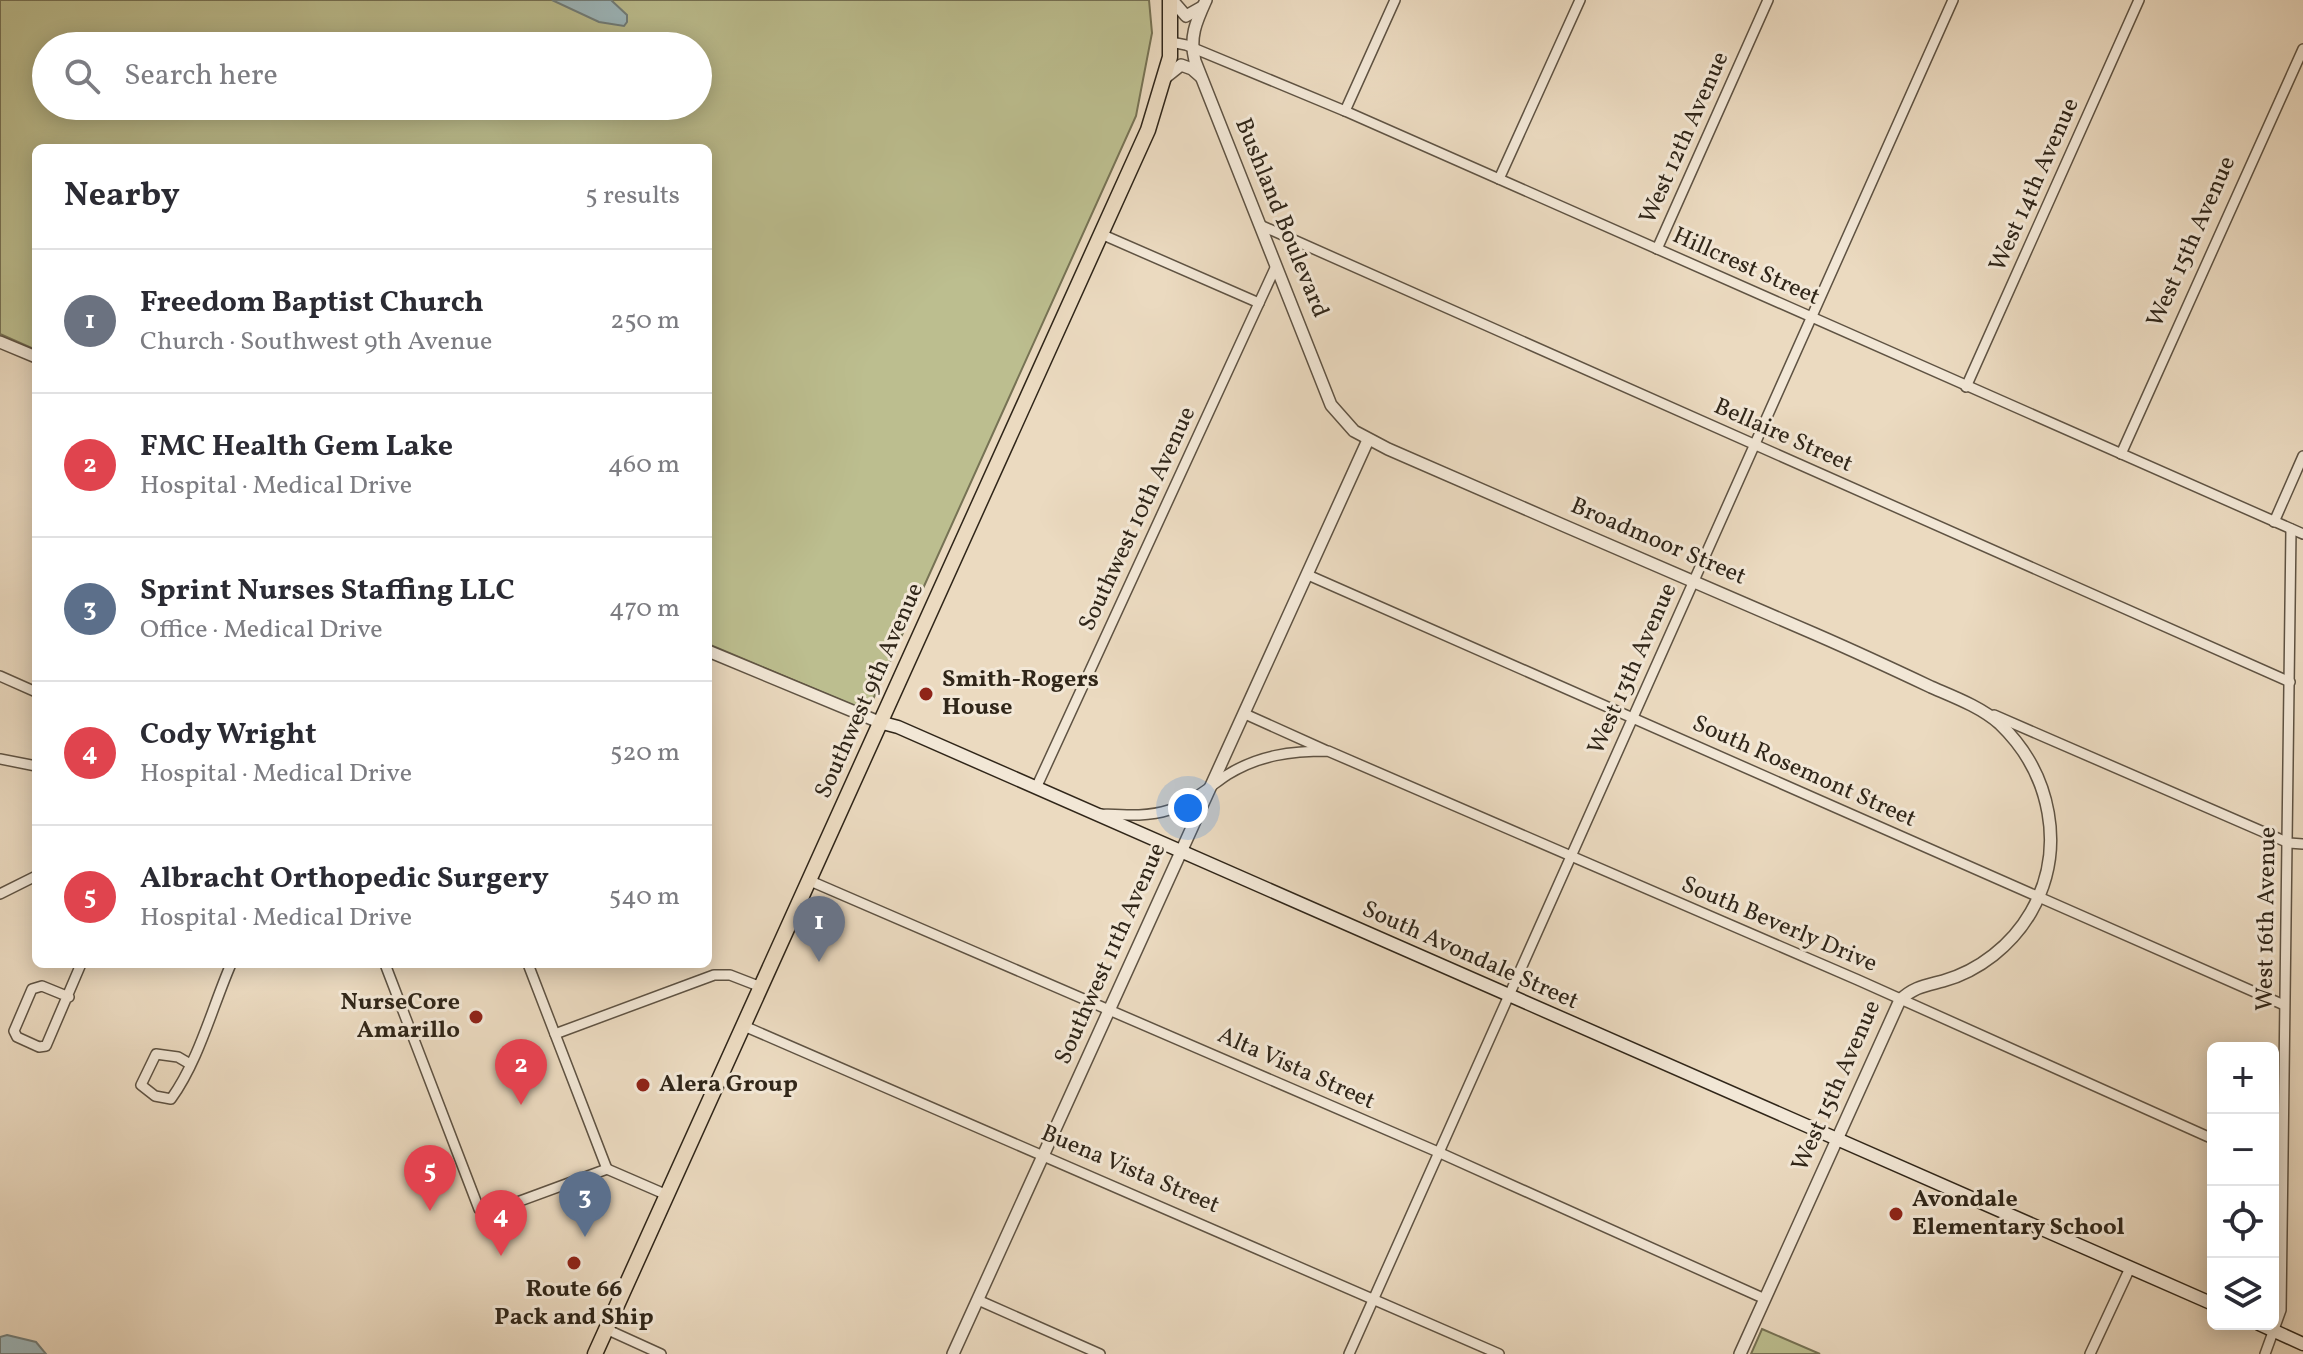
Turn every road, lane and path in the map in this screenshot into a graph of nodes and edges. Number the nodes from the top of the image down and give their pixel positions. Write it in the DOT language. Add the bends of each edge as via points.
graph roads {
  1 [pos="1171,0"];
  2 [pos="1395,0"];
  3 [pos="1580,0"];
  4 [pos="1768,0"];
  5 [pos="1953,0"];
  6 [pos="2139,0"];
  7 [pos="1204,3"];
  8 [pos="1171,42"];
  9 [pos="1189,46"];
  10 [pos="2303,49"];
  11 [pos="1171,72"];
  12 [pos="1203,81"];
  13 [pos="1345,111"];
  14 [pos="1499,179"];
  15 [pos="1260,225"];
  16 [pos="1101,234"];
  17 [pos="1657,249"];
  18 [pos="1276,266"];
  19 [pos="1259,303"];
  20 [pos="1809,318"];
  21 [pos="0,342"];
  22 [pos="32,355"];
  23 [pos="1966,387"];
  24 [pos="1331,405"];
  25 [pos="1368,440"];
  26 [pos="1754,445"];
  27 [pos="2121,454"];
  28 [pos="2303,456"];
  29 [pos="2274,522"];
  30 [pos="2291,529"];
  31 [pos="2303,534"];
  32 [pos="1308,575"];
  33 [pos="1694,582"];
  34 [pos="712,653"];
  35 [pos="0,676"];
  36 [pos="2290,682"];
  37 [pos="32,690"];
  38 [pos="1976,707"];
  39 [pos="1245,714"];
  40 [pos="1633,719"];
  41 [pos="879,722"];
  42 [pos="1997,722"];
  43 [pos="1328,751"];
  44 [pos="0,759"];
  45 [pos="32,765"];
  46 [pos="1036,788"];
  47 [pos="1210,790"];
  48 [pos="1095,814"];
  49 [pos="2289,843"];
  50 [pos="2303,844"];
  51 [pos="1182,852"];
  52 [pos="1572,857"];
  53 [pos="32,878"];
  54 [pos="808,880"];
  55 [pos="0,894"];
  56 [pos="2037,899"];
  57 [pos="80,968"];
  58 [pos="229,968"];
  59 [pos="387,968"];
  60 [pos="530,968"];
  61 [pos="761,987"];
  62 [pos="69,997"];
  63 [pos="1509,997"];
  64 [pos="1900,1000"];
  65 [pos="2284,1005"];
  66 [pos="1110,1009"];
  67 [pos="744,1026"];
  68 [pos="555,1034"];
  69 [pos="190,1064"];
  70 [pos="2207,1136"];
  71 [pos="1836,1140"];
  72 [pos="1438,1152"];
  73 [pos="1044,1154"];
  74 [pos="607,1169"];
  75 [pos="2279,1169"];
  76 [pos="2284,1171"];
  77 [pos="667,1195"];
  78 [pos="2130,1268"];
  79 [pos="1373,1298"];
  80 [pos="1765,1299"];
  81 [pos="978,1300"];
  82 [pos="2207,1301"];
  83 [pos="606,1329"];
  84 [pos="2275,1331"];
  85 [pos="2303,1344"];
  86 [pos="595,1354"];
  87 [pos="661,1354"];
  88 [pos="953,1354"];
  89 [pos="1100,1354"];
  90 [pos="1349,1354"];
  91 [pos="1499,1354"];
  92 [pos="1740,1354"];
  93 [pos="2090,1354"];
  94 [pos="2265,1354"];
  1 -- 7 [label="street" via="1186,16"];
  1 -- 8 [label="main road"];
  2 -- 13 [label="street"];
  3 -- 14 [label="street"];
  4 -- 17 [label="street, West 12th Avenue"];
  5 -- 20 [label="street, West 13th Avenue"];
  6 -- 23 [label="street, West 14th Avenue"];
  7 -- 9 [label="street"];
  8 -- 9 [label="street, Hillcrest Street"];
  8 -- 11 [label="main road, Southwest 9th Avenue"];
  9 -- 11 [label="street"];
  9 -- 12 [label="street, Bushland Boulevard"];
  9 -- 13 [label="street, Hillcrest Street"];
  10 -- 27 [label="street, West 15th Avenue"];
  11 -- 12 [label="street" via="1187,66"];
  11 -- 16 [label="main road, Southwest 9th Avenue"];
  12 -- 15 [label="street, Bushland Boulevard"];
  13 -- 14 [label="street, Hillcrest Street"];
  14 -- 17 [label="street, Hillcrest Street"];
  15 -- 18 [label="street, Bushland Boulevard"];
  15 -- 26 [label="street, Bellaire Street"];
  16 -- 19 [label="street"];
  16 -- 41 [label="main road, Southwest 9th Avenue"];
  17 -- 20 [label="street, Hillcrest Street"];
  18 -- 19 [label="street, Southwest 10th Avenue"];
  18 -- 24 [label="street, Bushland Boulevard"];
  19 -- 46 [label="street, Southwest 10th Avenue"];
  20 -- 23 [label="street, Hillcrest Street"];
  20 -- 26 [label="street, West 13th Avenue"];
  21 -- 22 [label="street"];
  23 -- 27 [label="street, Hillcrest Street"];
  24 -- 25 [label="street, Broadmoor Street"];
  25 -- 32 [label="street, Southwest 11th Avenue"];
  25 -- 33 [label="street, Broadmoor Street"];
  26 -- 33 [label="street, West 13th Avenue"];
  26 -- 36 [label="street, Bellaire Street"];
  27 -- 29 [label="street, Hillcrest Street"];
  28 -- 29 [label="street"];
  29 -- 30 [label="street, Hillcrest Street"];
  30 -- 31 [label="street, Hillcrest Street"];
  30 -- 36 [label="street, West 16th Avenue"];
  32 -- 39 [label="street, Southwest 11th Avenue"];
  32 -- 40 [label="street, South Rosemont Street"];
  33 -- 38 [label="street, Broadmoor Street"];
  33 -- 40 [label="street, West 13th Avenue"];
  34 -- 41 [label="street, South Avondale Street"];
  35 -- 37 [label="street"];
  36 -- 49 [label="street, West 16th Avenue"];
  38 -- 42 [label="street, Broadmoor Street"];
  38 -- 49 [label="street, Broadmoor Street"];
  39 -- 43 [label="street, South Beverly Drive"];
  39 -- 47 [label="street, Southwest 11th Avenue"];
  40 -- 52 [label="street, West 13th Avenue"];
  40 -- 56 [label="street, South Rosemont Street"];
  41 -- 46 [label="main road, South Avondale Street"];
  41 -- 54 [label="main road, Southwest 9th Avenue"];
  42 -- 56 [label="street, West 15th Avenue" via="2025,755 2046,801 2050,855"];
  43 -- 47 [label="street, South Beverly Drive" via="1266,757 1244,765"];
  43 -- 52 [label="street, South Beverly Drive"];
  44 -- 45 [label="street"];
  46 -- 48 [label="main road, South Avondale Street"];
  47 -- 48 [label="street, South Beverly Drive" via="1166,811"];
  47 -- 51 [label="street, Southwest 11th Avenue"];
  48 -- 51 [label="main road, South Avondale Street"];
  49 -- 50 [label="street, Broadmoor Street"];
  49 -- 65 [label="street, West 16th Avenue"];
  51 -- 63 [label="main road, South Avondale Street"];
  51 -- 66 [label="street, Southwest 11th Avenue"];
  52 -- 63 [label="street, West 13th Avenue"];
  52 -- 64 [label="street, South Beverly Drive"];
  53 -- 55 [label="street"];
  54 -- 61 [label="main road, Southwest 9th Avenue"];
  54 -- 66 [label="street, Alta Vista Street"];
  56 -- 64 [label="street, West 15th Avenue" via="2019,929 1985,962 1915,987"];
  56 -- 65 [label="street, South Rosemont Street"];
  57 -- 62 [label="street"];
  58 -- 69 [label="street"];
  59 -- 74 [label="street" via="479,1209 493,1211"];
  60 -- 68 [label="street"];
  61 -- 67 [label="main road, Southwest 9th Avenue"];
  61 -- 68 [label="street" via="714,975"];
  62 -- 62 [label="street" via="42,986 32,989 14,1031 17,1037 46,1046"];
  63 -- 71 [label="main road, South Avondale Street"];
  63 -- 72 [label="street, West 13th Avenue"];
  64 -- 70 [label="street, South Beverly Drive"];
  64 -- 71 [label="street, West 15th Avenue"];
  65 -- 76 [label="street, West 16th Avenue"];
  66 -- 72 [label="street, Alta Vista Street"];
  66 -- 73 [label="street, Southwest 11th Avenue"];
  67 -- 73 [label="street, Buena Vista Street"];
  67 -- 77 [label="main road, Southwest 9th Avenue"];
  68 -- 74 [label="street"];
  69 -- 69 [label="street" via="171,1099 155,1096 141,1085 156,1054"];
  71 -- 78 [label="main road, South Avondale Street"];
  71 -- 80 [label="street, West 15th Avenue"];
  72 -- 79 [label="street, West 13th Avenue"];
  72 -- 80 [label="street, Alta Vista Street"];
  73 -- 79 [label="street, Buena Vista Street"];
  73 -- 81 [label="street, Southwest 11th Avenue"];
  74 -- 77 [label="street"];
  75 -- 76 [label="street"];
  76 -- 84 [label="street, West 16th Avenue" via="2281,1310"];
  77 -- 83 [label="main road, Southwest 9th Avenue"];
  78 -- 82 [label="main road, South Avondale Street"];
  78 -- 93 [label="street"];
  79 -- 90 [label="street, West 13th Avenue"];
  79 -- 91 [label="street, Buena Vista Street"];
  80 -- 92 [label="street, West 15th Avenue"];
  81 -- 88 [label="street, Southwest 11th Avenue"];
  81 -- 89 [label="street"];
  83 -- 86 [label="main road, Southwest 9th Avenue"];
  83 -- 87 [label="street"];
  84 -- 85 [label="main road"];
  84 -- 94 [label="street, West 16th Avenue"];
}
